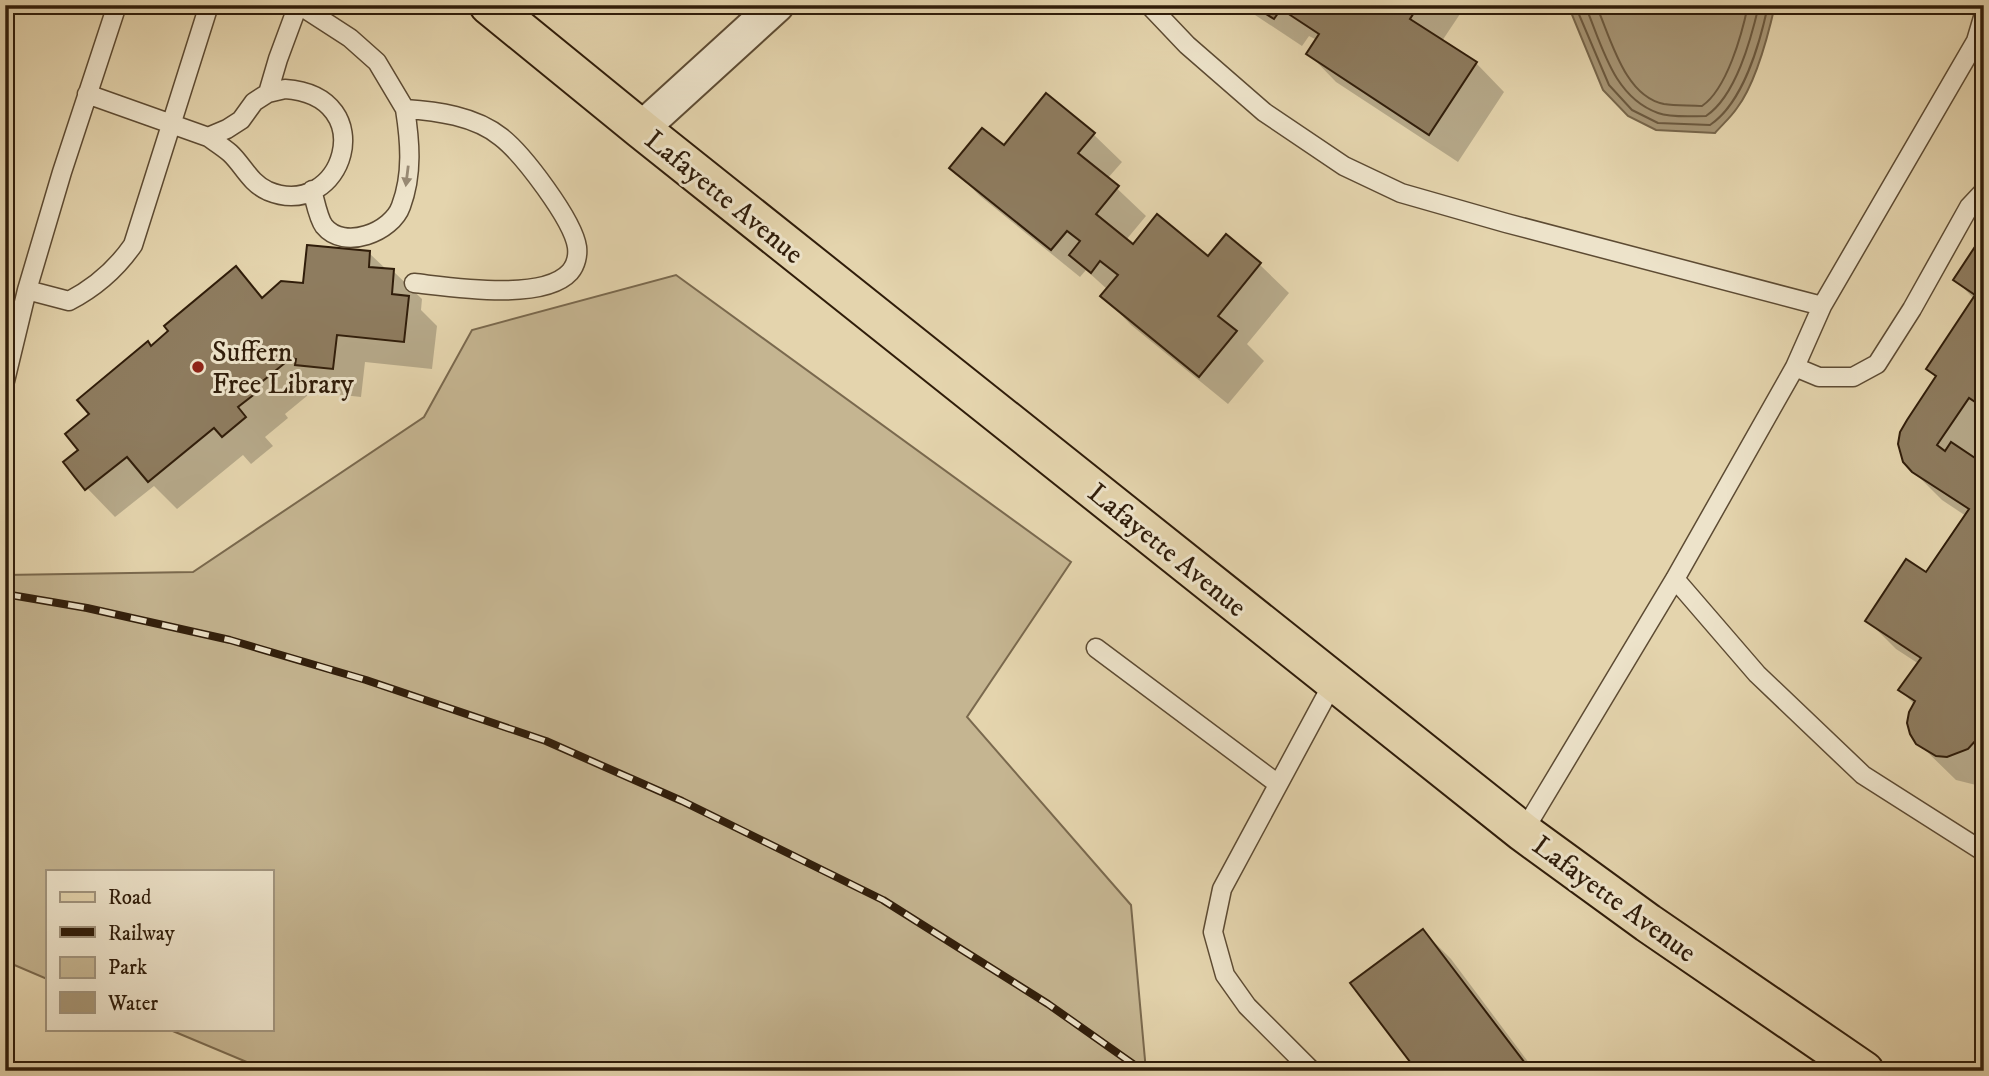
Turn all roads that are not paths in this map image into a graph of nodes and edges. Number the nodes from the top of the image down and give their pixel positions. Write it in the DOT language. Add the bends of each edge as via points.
graph roads {
  1 [pos="117,5"];
  2 [pos="209,5"];
  3 [pos="299,5"];
  4 [pos="489,5"];
  5 [pos="776,5"];
  6 [pos="1149,5"];
  7 [pos="1984,14"];
  8 [pos="268,93"];
  9 [pos="88,94"];
  10 [pos="405,108"];
  11 [pos="170,124"];
  12 [pos="641,129"];
  13 [pos="208,136"];
  14 [pos="312,190"];
  15 [pos="1984,191"];
  16 [pos="414,283"];
  17 [pos="27,290"];
  18 [pos="1822,306"];
  19 [pos="1795,367"];
  20 [pos="5,381"];
  21 [pos="1675,579"];
  22 [pos="1096,648"];
  23 [pos="1334,681"];
  24 [pos="1278,784"];
  25 [pos="1523,832"];
  26 [pos="1984,852"];
  27 [pos="1312,1071"];
  28 [pos="1864,1071"];
  1 -- 9 [label="lane"];
  2 -- 11 [label="lane"];
  3 -- 8 [label="lane"];
  3 -- 10 [label="lane" via="377,62"];
  4 -- 12 [label="main road, Lafayette Avenue"];
  5 -- 12 [label="street"];
  6 -- 18 [label="lane" via="1186,45 1264,112 1344,166 1401,192"];
  7 -- 18 [label="lane" via="1976,41"];
  8 -- 13 [label="lane" via="254,102 241,120"];
  8 -- 14 [label="lane" via="302,90 332,109 341,124 340,160 332,176"];
  9 -- 11 [label="lane"];
  9 -- 17 [label="lane"];
  10 -- 14 [label="lane, one-way" via="410,140 408,180 401,208 390,224 357,237 334,234 323,225"];
  10 -- 16 [label="lane" via="474,122 501,136 529,166 568,225 577,258 570,272 547,285 515,291"];
  11 -- 13 [label="lane"];
  11 -- 17 [label="lane" via="134,245 121,262 69,301"];
  12 -- 23 [label="main road, Lafayette Avenue"];
  13 -- 14 [label="lane" via="266,190 284,195"];
  15 -- 19 [label="lane" via="1969,207 1877,364 1853,377 1819,377"];
  17 -- 20 [label="lane"];
  18 -- 19 [label="lane"];
  19 -- 21 [label="lane"];
  21 -- 25 [label="lane"];
  21 -- 26 [label="lane" via="1757,674 1854,768"];
  22 -- 24 [label="lane"];
  23 -- 24 [label="lane"];
  23 -- 25 [label="main road, Lafayette Avenue"];
  24 -- 27 [label="lane" via="1222,889 1213,932 1225,975 1247,1006"];
  25 -- 28 [label="main road, Lafayette Avenue"];
}
